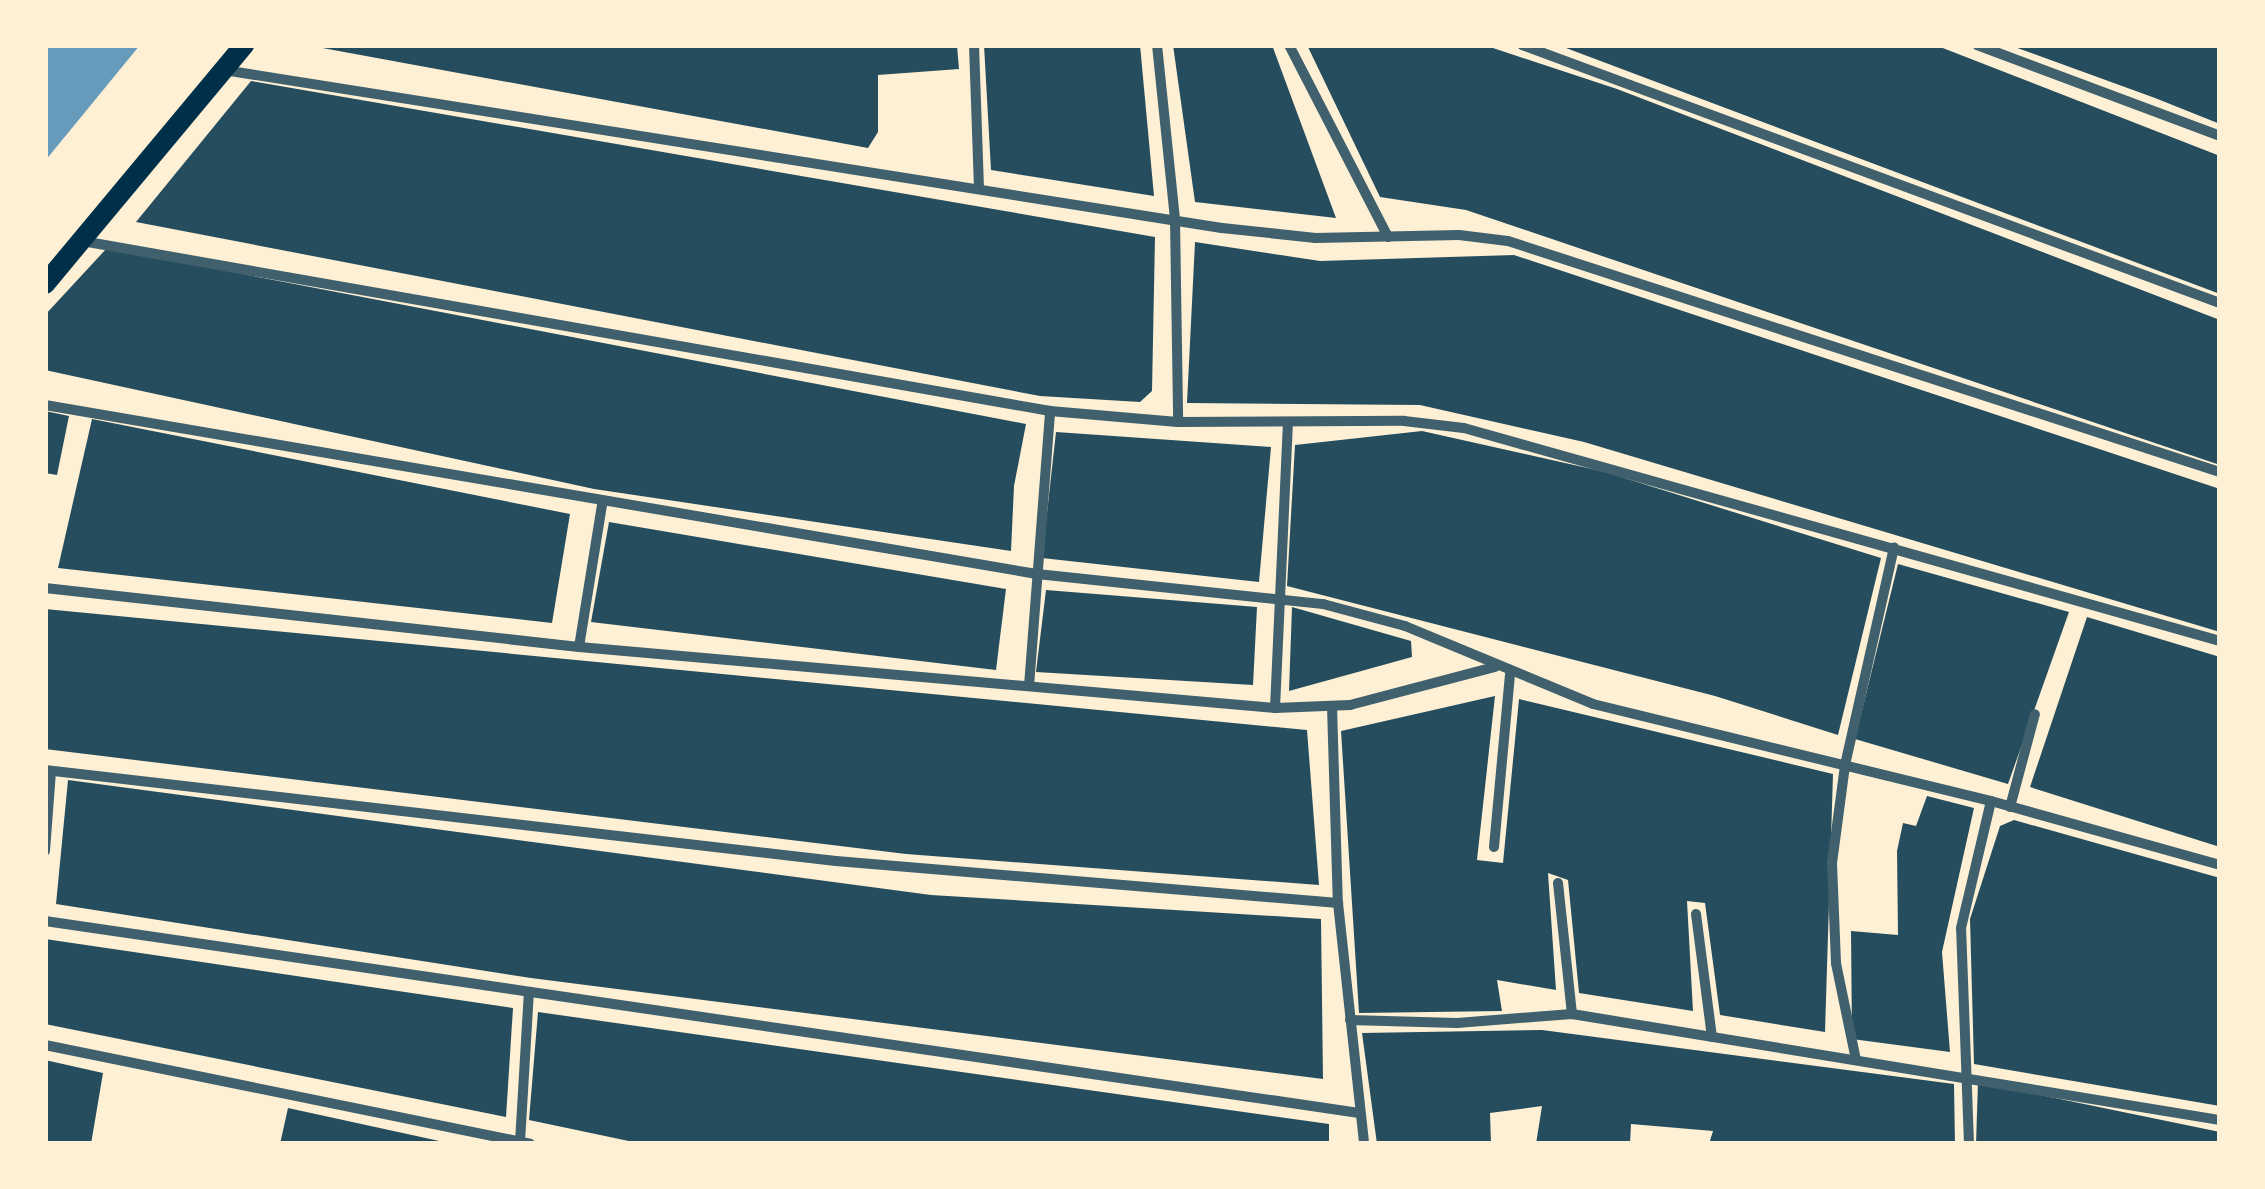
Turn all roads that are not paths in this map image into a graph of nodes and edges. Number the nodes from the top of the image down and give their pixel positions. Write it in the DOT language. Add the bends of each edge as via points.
graph roads {
  1 [pos="244,45"];
  2 [pos="974,45"];
  3 [pos="1158,45"];
  4 [pos="1289,45"];
  5 [pos="1522,45"];
  6 [pos="1976,45"];
  7 [pos="223,70"];
  8 [pos="2220,136"];
  9 [pos="979,185"];
  10 [pos="1176,220"];
  11 [pos="1388,236"];
  12 [pos="81,240"];
  13 [pos="45,284"];
  14 [pos="2220,303"];
  15 [pos="45,405"];
  16 [pos="1050,411"];
  17 [pos="1178,422"];
  18 [pos="1288,425"];
  19 [pos="2220,472"];
  20 [pos="602,504"];
  21 [pos="1894,547"];
  22 [pos="1037,574"];
  23 [pos="45,588"];
  24 [pos="1280,599"];
  25 [pos="2220,642"];
  26 [pos="579,647"];
  27 [pos="1495,667"];
  28 [pos="1510,674"];
  29 [pos="1029,686"];
  30 [pos="1332,706"];
  31 [pos="1275,708"];
  32 [pos="2035,714"];
  33 [pos="1845,765"];
  34 [pos="48,770"];
  35 [pos="1991,801"];
  36 [pos="2010,807"];
  37 [pos="1494,847"];
  38 [pos="45,851"];
  39 [pos="2220,866"];
  40 [pos="1558,883"];
  41 [pos="1338,903"];
  42 [pos="1696,914"];
  43 [pos="45,921"];
  44 [pos="528,992"];
  45 [pos="1572,1014"];
  46 [pos="1350,1020"];
  47 [pos="1712,1037"];
  48 [pos="45,1045"];
  49 [pos="1856,1060"];
  50 [pos="1965,1078"];
  51 [pos="1360,1113"];
  52 [pos="2220,1120"];
  53 [pos="471,1138"];
  54 [pos="525,1143"];
  55 [pos="1364,1144"];
  56 [pos="1969,1144"];
  1 -- 7 [label="main road"];
  2 -- 9 [label="street"];
  3 -- 10 [label="street"];
  4 -- 11 [label="street"];
  5 -- 14 [label="street"];
  6 -- 8 [label="street"];
  7 -- 9 [label="street"];
  7 -- 12 [label="main road"];
  9 -- 10 [label="street"];
  10 -- 11 [label="street" via="1315,238"];
  10 -- 17 [label="street"];
  11 -- 19 [label="street" via="1459,235 1555,253"];
  12 -- 13 [label="main road"];
  12 -- 16 [label="street"];
  15 -- 20 [label="street"];
  16 -- 17 [label="street"];
  16 -- 22 [label="street"];
  17 -- 18 [label="street"];
  18 -- 21 [label="street" via="1404,421 1464,428"];
  18 -- 24 [label="street"];
  20 -- 22 [label="street"];
  20 -- 26 [label="street"];
  21 -- 25 [label="street"];
  21 -- 33 [label="street"];
  22 -- 24 [label="street"];
  22 -- 29 [label="street"];
  23 -- 26 [label="street"];
  24 -- 27 [label="street" via="1365,613"];
  24 -- 31 [label="street"];
  26 -- 29 [label="street"];
  27 -- 28 [label="street"];
  27 -- 30 [label="street"];
  28 -- 33 [label="street" via="1592,704"];
  28 -- 37 [label="street"];
  29 -- 31 [label="street"];
  30 -- 31 [label="street"];
  30 -- 41 [label="street"];
  32 -- 36 [label="street"];
  33 -- 35 [label="street"];
  33 -- 49 [label="street" via="1833,903 1836,963"];
  34 -- 38 [label="street"];
  34 -- 41 [label="street" via="836,861"];
  35 -- 36 [label="street"];
  35 -- 50 [label="street" via="1962,928"];
  36 -- 39 [label="street"];
  40 -- 45 [label="street"];
  41 -- 46 [label="street"];
  42 -- 47 [label="street"];
  43 -- 44 [label="street"];
  44 -- 51 [label="street"];
  44 -- 54 [label="street"];
  45 -- 46 [label="street"];
  45 -- 47 [label="street"];
  46 -- 51 [label="street"];
  47 -- 49 [label="street"];
  48 -- 53 [label="street"];
  49 -- 50 [label="street"];
  50 -- 52 [label="street"];
  50 -- 56 [label="street"];
  51 -- 55 [label="street"];
  53 -- 54 [label="street"];
}
